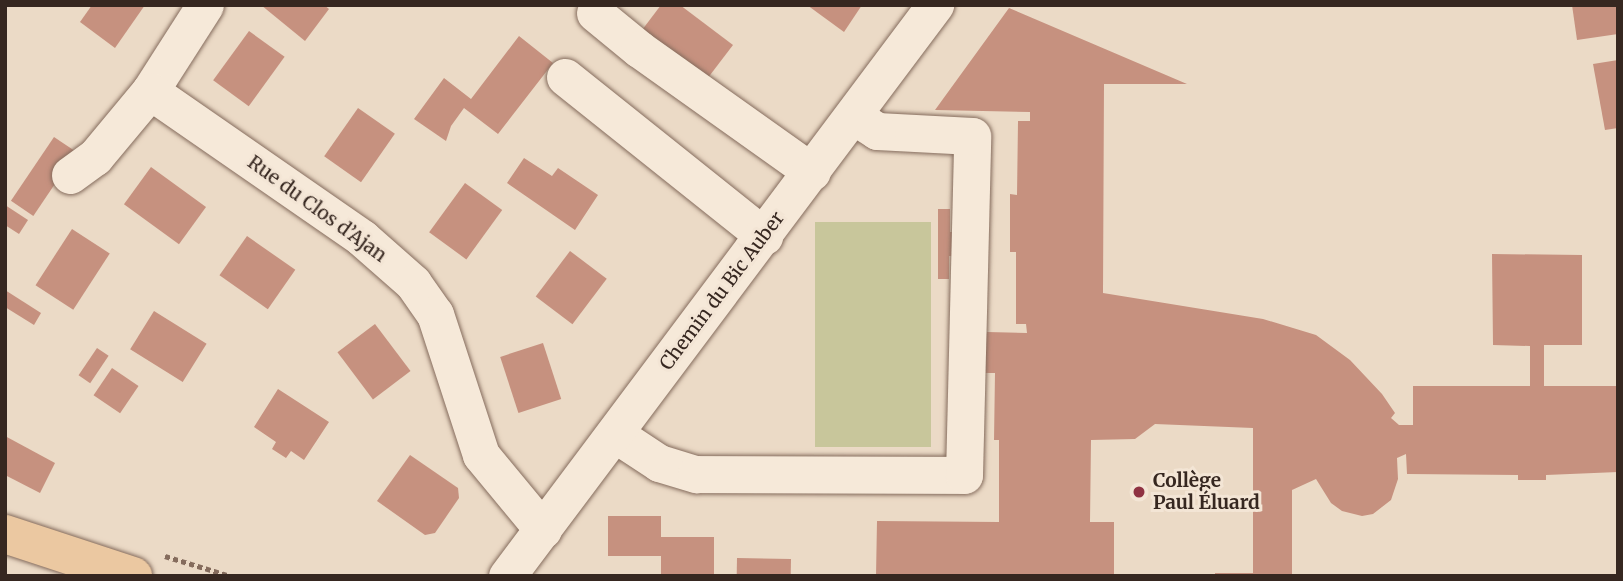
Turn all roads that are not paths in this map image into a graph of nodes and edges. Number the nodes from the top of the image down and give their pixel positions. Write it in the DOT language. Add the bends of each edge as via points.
graph roads {
  1 [pos="205,5"];
  2 [pos="935,5"];
  3 [pos="595,13"];
  4 [pos="565,77"];
  5 [pos="150,92"];
  6 [pos="854,116"];
  7 [pos="812,172"];
  8 [pos="70,175"];
  9 [pos="764,236"];
  10 [pos="615,434"];
  11 [pos="543,530"];
  12 [pos="5,534"];
  13 [pos="133,576"];
  14 [pos="507,576"];
  1 -- 5 [label="street"];
  2 -- 6 [label="street, Chemin du Bic Auber"];
  3 -- 7 [label="street"];
  4 -- 9 [label="street"];
  5 -- 8 [label="street" via="95,157"];
  5 -- 11 [label="street, Rue du Clos d’Ajan" via="362,238 413,283 435,314 481,455"];
  6 -- 7 [label="street, Chemin du Bic Auber"];
  6 -- 10 [label="street" via="877,131 972,136 964,475 696,474 659,463"];
  7 -- 9 [label="street, Chemin du Bic Auber"];
  9 -- 10 [label="street, Chemin du Bic Auber"];
  10 -- 11 [label="street, Chemin du Bic Auber"];
  11 -- 14 [label="street, Chemin du Bic Auber"];
  12 -- 13 [label="main road"];
}
